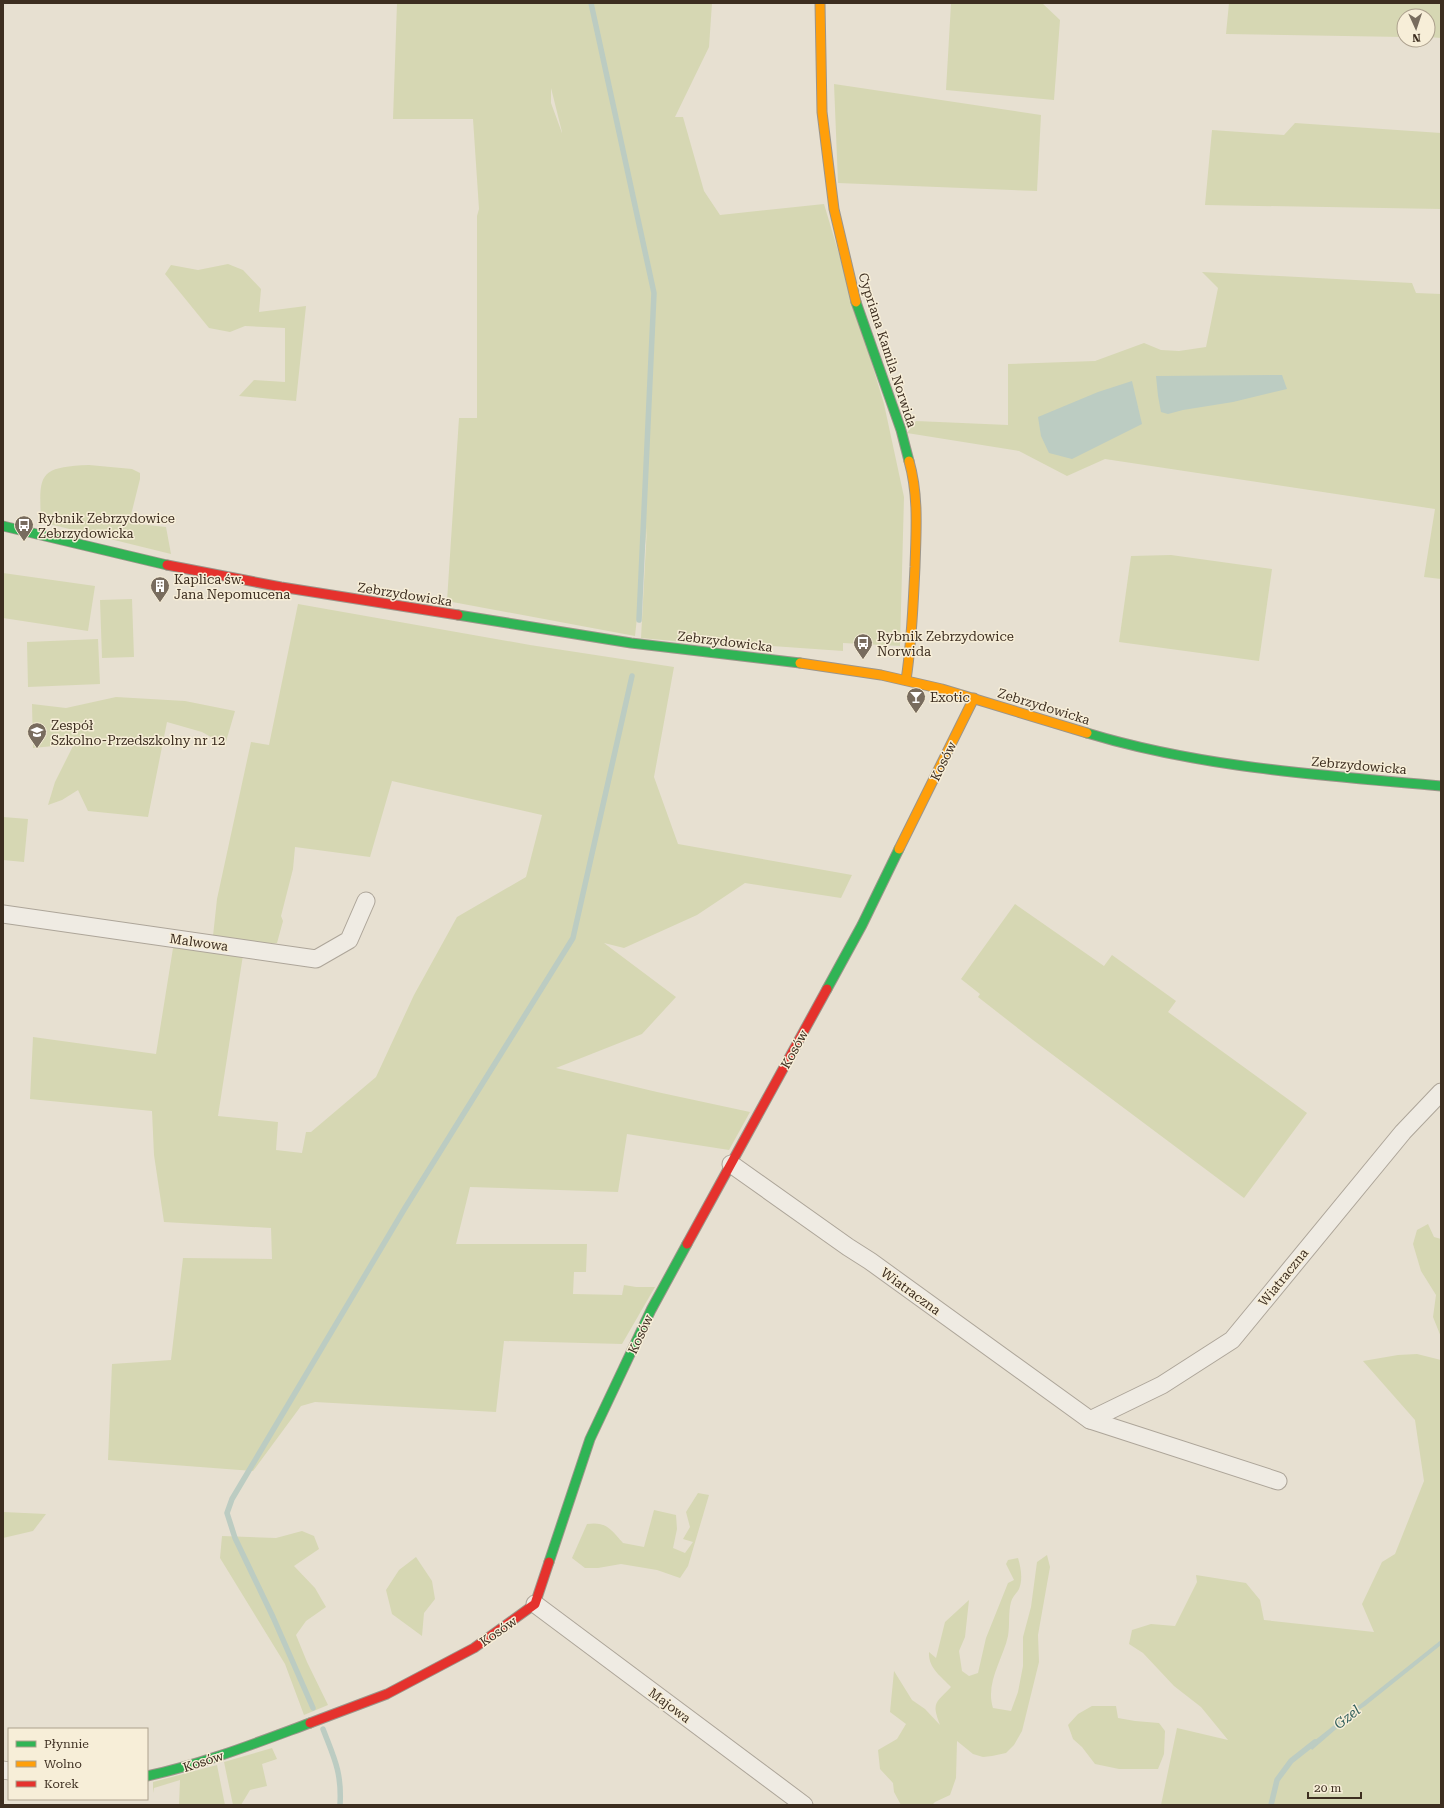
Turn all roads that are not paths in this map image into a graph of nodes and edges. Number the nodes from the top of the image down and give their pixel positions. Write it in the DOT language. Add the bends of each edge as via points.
graph roads {
  1 [pos="820,3"];
  2 [pos="3,526"];
  3 [pos="906,680"];
  4 [pos="974,698"];
  5 [pos="1441,786"];
  6 [pos="366,902"];
  7 [pos="3,914"];
  8 [pos="1441,1092"];
  9 [pos="731,1164"];
  10 [pos="1090,1420"];
  11 [pos="1278,1481"];
  12 [pos="535,1604"];
  13 [pos="148,1776"];
  14 [pos="804,1805"];
  1 -- 3 [label="street, Cypriana Kamila Norwida" via="822,112 834,209 857,305 901,430 913,474 917,511 916,542 912,644"];
  2 -- 3 [label="street, Zebrzydowicka" via="162,564 281,587 598,638 825,666"];
  3 -- 4 [label="street, Zebrzydowicka"];
  4 -- 5 [label="street, Zebrzydowicka" via="1112,741 1193,759 1291,772"];
  4 -- 9 [label="street, Kosów" via="862,925"];
  6 -- 7 [label="street, Malwowa" via="349,940 316,959"];
  8 -- 10 [label="street, Wiatraczna" via="1403,1132 1232,1340 1162,1385"];
  9 -- 10 [label="street, Wiatraczna"];
  9 -- 12 [label="street, Kosów" via="651,1310 590,1439"];
  10 -- 11 [label="street, Wiatraczna"];
  12 -- 13 [label="street, Kosów" via="474,1648 387,1694 230,1753"];
  12 -- 14 [label="street, Majowa"];
}
